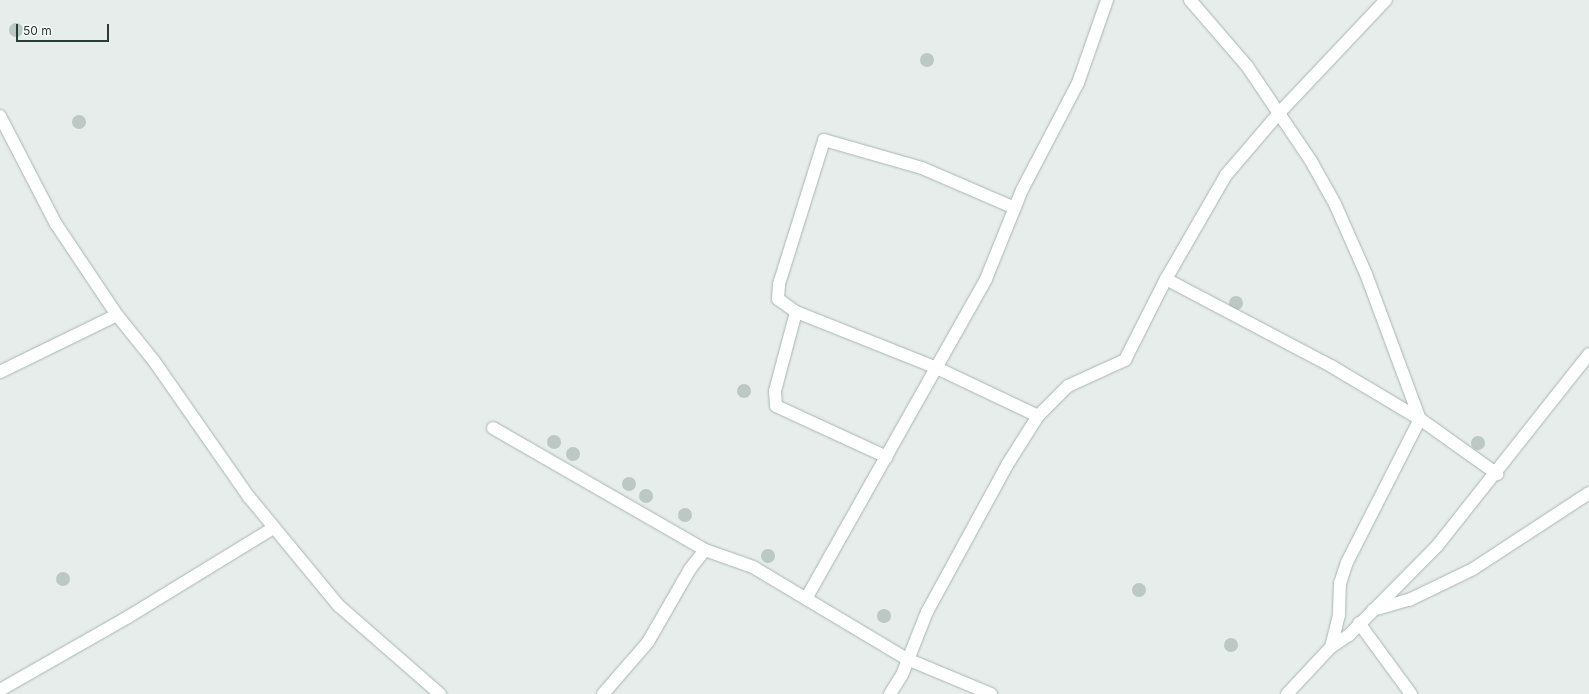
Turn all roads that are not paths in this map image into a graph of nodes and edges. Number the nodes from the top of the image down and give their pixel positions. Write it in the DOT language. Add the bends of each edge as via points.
graph roads {
  1 [pos="1107,0"];
  2 [pos="1190,0"];
  3 [pos="1386,0"];
  4 [pos="1280,112"];
  5 [pos="0,116"];
  6 [pos="1014,208"];
  7 [pos="1166,279"];
  8 [pos="796,312"];
  9 [pos="117,315"];
  10 [pos="1589,354"];
  11 [pos="936,368"];
  12 [pos="0,372"];
  13 [pos="1038,416"];
  14 [pos="1420,419"];
  15 [pos="493,428"];
  16 [pos="887,457"];
  17 [pos="1497,474"];
  18 [pos="1589,493"];
  19 [pos="273,528"];
  20 [pos="705,550"];
  21 [pos="807,597"];
  22 [pos="1373,610"];
  23 [pos="1359,623"];
  24 [pos="1331,646"];
  25 [pos="907,659"];
  26 [pos="0,690"];
  27 [pos="440,694"];
  28 [pos="603,694"];
  29 [pos="890,694"];
  30 [pos="991,694"];
  31 [pos="1287,694"];
  32 [pos="1411,694"];
  1 -- 6 [label="street" via="1078,83"];
  2 -- 4 [label="street" via="1222,33"];
  3 -- 4 [label="street"];
  4 -- 7 [label="street" via="1226,175"];
  4 -- 14 [label="street" via="1335,204 1366,274"];
  5 -- 9 [label="street" via="56,224"];
  6 -- 8 [label="street" via="922,168 824,140 777,294 782,304"];
  6 -- 11 [label="street" via="986,279"];
  7 -- 13 [label="street" via="1125,360 1068,386"];
  7 -- 14 [label="street" via="1331,366"];
  8 -- 11 [label="street"];
  8 -- 16 [label="street" via="775,391 776,406"];
  9 -- 12 [label="street"];
  9 -- 19 [label="street" via="154,361"];
  10 -- 17 [label="street" via="1564,382"];
  11 -- 13 [label="street"];
  11 -- 16 [label="street"];
  13 -- 25 [label="street" via="1007,465 930,605"];
  14 -- 17 [label="street"];
  14 -- 24 [label="street" via="1347,562 1340,583 1339,615"];
  15 -- 20 [label="street"];
  16 -- 21 [label="street"];
  17 -- 22 [label="street" via="1437,546"];
  18 -- 22 [label="street" via="1473,569 1409,600"];
  19 -- 26 [label="street" via="128,617"];
  19 -- 27 [label="street" via="339,606"];
  20 -- 21 [label="street" via="728,556"];
  20 -- 28 [label="street" via="690,569 648,642"];
  21 -- 25 [label="street"];
  22 -- 23 [label="street"];
  23 -- 24 [label="street"];
  23 -- 32 [label="street"];
  24 -- 31 [label="street"];
  25 -- 29 [label="street"];
  25 -- 30 [label="street"];
}
